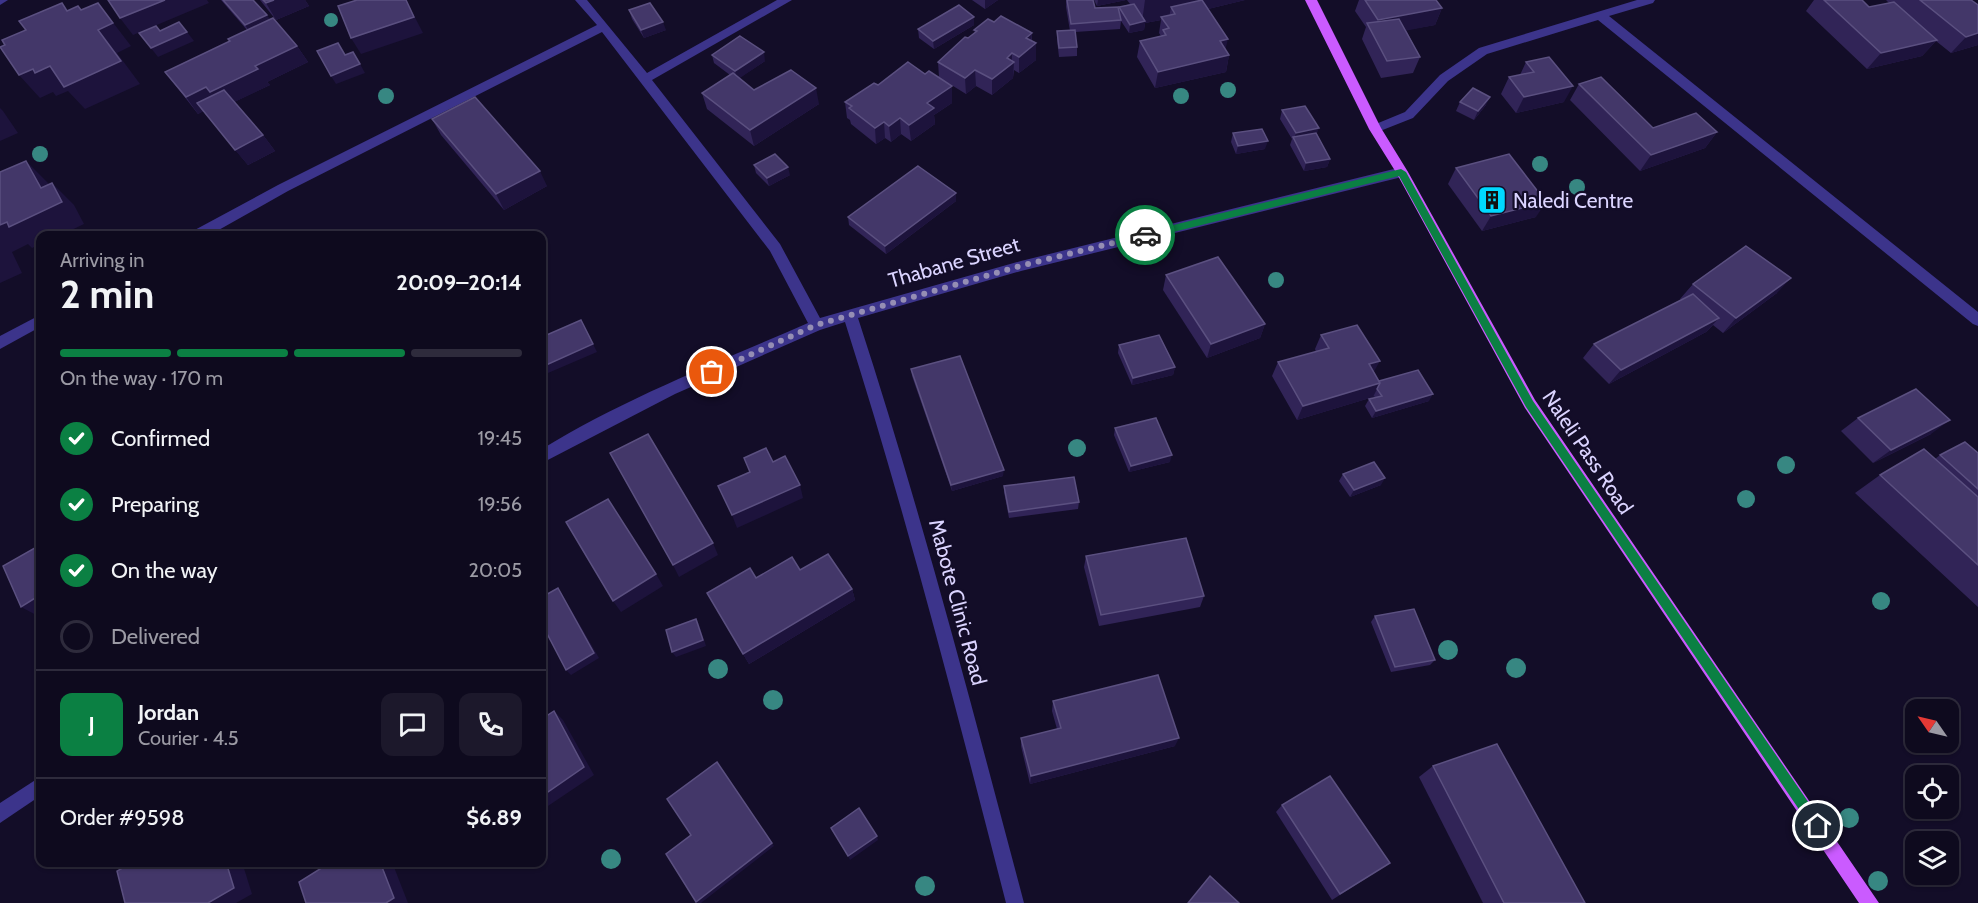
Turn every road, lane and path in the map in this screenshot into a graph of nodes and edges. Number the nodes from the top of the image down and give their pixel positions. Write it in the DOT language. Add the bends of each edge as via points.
graph roads {
  1 [pos="581,0"];
  2 [pos="786,0"];
  3 [pos="1311,0"];
  4 [pos="1649,0"];
  5 [pos="1600,15"];
  6 [pos="604,26"];
  7 [pos="645,79"];
  8 [pos="1375,129"];
  9 [pos="1401,172"];
  10 [pos="205,231"];
  11 [pos="850,315"];
  12 [pos="1978,320"];
  13 [pos="36,323"];
  14 [pos="816,325"];
  15 [pos="0,343"];
  16 [pos="546,454"];
  17 [pos="36,789"];
  18 [pos="0,814"];
  19 [pos="1015,903"];
  20 [pos="1870,903"];
  1 -- 6 [label="street"];
  2 -- 7 [label="street"];
  3 -- 8 [label="main road, Naleli Pass Road"];
  4 -- 5 [label="street"];
  5 -- 8 [label="street" via="1483,51 1444,78 1409,115"];
  5 -- 12 [label="street"];
  6 -- 7 [label="street"];
  6 -- 10 [label="street"];
  7 -- 14 [label="street" via="775,248"];
  8 -- 9 [label="main road, Naleli Pass Road"];
  9 -- 11 [label="street, Thabane Street" via="1020,266"];
  9 -- 20 [label="main road, Naleli Pass Road" via="1530,404"];
  11 -- 14 [label="street, Thabane Street"];
  11 -- 19 [label="street, Mabote Clinic Road" via="894,455"];
  13 -- 15 [label="street"];
  14 -- 16 [label="street, Thabane Street" via="670,390"];
  17 -- 18 [label="street"];
}
